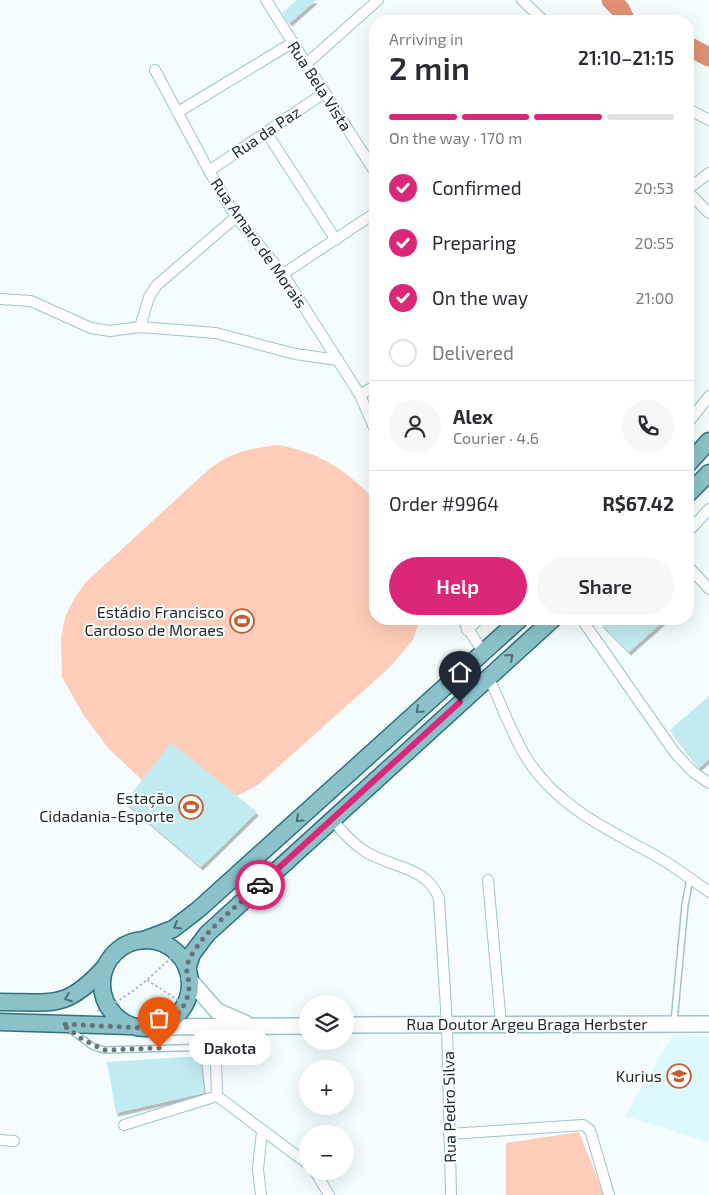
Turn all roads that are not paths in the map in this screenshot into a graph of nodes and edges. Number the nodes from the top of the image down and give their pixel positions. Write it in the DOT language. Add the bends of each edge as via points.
graph roads {
  1 [pos="266,0"];
  2 [pos="378,0"];
  3 [pos="522,0"];
  4 [pos="538,15"];
  5 [pos="292,43"];
  6 [pos="305,66"];
  7 [pos="155,70"];
  8 [pos="324,93"];
  9 [pos="178,112"];
  10 [pos="694,112"];
  11 [pos="709,120"];
  12 [pos="266,132"];
  13 [pos="369,163"];
  14 [pos="208,171"];
  15 [pos="709,173"];
  16 [pos="694,185"];
  17 [pos="694,196"];
  18 [pos="709,212"];
  19 [pos="236,217"];
  20 [pos="369,217"];
  21 [pos="336,240"];
  22 [pos="282,274"];
  23 [pos="0,299"];
  24 [pos="140,327"];
  25 [pos="338,360"];
  26 [pos="369,390"];
  27 [pos="360,396"];
  28 [pos="709,396"];
  29 [pos="694,413"];
  30 [pos="369,416"];
  31 [pos="709,442"];
  32 [pos="694,458"];
  33 [pos="709,473"];
  34 [pos="694,488"];
  35 [pos="709,509"];
  36 [pos="694,525"];
  37 [pos="694,573"];
  38 [pos="709,589"];
  39 [pos="465,625"];
  40 [pos="472,625"];
  41 [pos="513,625"];
  42 [pos="546,625"];
  43 [pos="589,625"];
  44 [pos="467,630"];
  45 [pos="483,652"];
  46 [pos="488,676"];
  47 [pos="709,784"];
  48 [pos="332,819"];
  49 [pos="690,878"];
  50 [pos="488,880"];
  51 [pos="709,892"];
  52 [pos="144,940"];
  53 [pos="105,967"];
  54 [pos="188,974"];
  55 [pos="0,1002"];
  56 [pos="0,1022"];
  57 [pos="62,1024"];
  58 [pos="447,1024"];
  59 [pos="501,1024"];
  60 [pos="674,1024"];
  61 [pos="709,1024"];
  62 [pos="354,1025"];
  63 [pos="132,1026"];
  64 [pos="215,1026"];
  65 [pos="299,1026"];
  66 [pos="158,1027"];
  67 [pos="258,1027"];
  68 [pos="214,1047"];
  69 [pos="217,1096"];
  70 [pos="124,1125"];
  71 [pos="262,1131"];
  72 [pos="448,1134"];
  73 [pos="0,1140"];
  74 [pos="14,1142"];
  75 [pos="299,1158"];
  76 [pos="320,1180"];
  77 [pos="260,1195"];
  78 [pos="329,1195"];
  79 [pos="451,1195"];
  80 [pos="609,1195"];
  1 -- 5 [label="street, Rua Bela Vista"];
  2 -- 6 [label="street"];
  3 -- 4 [label="street"];
  5 -- 6 [label="street, Rua Bela Vista"];
  5 -- 9 [label="street"];
  6 -- 8 [label="street, Rua Bela Vista"];
  7 -- 9 [label="street, Rua Amaro de Morais"];
  8 -- 12 [label="street, Rua da Paz"];
  8 -- 13 [label="street, Rua Bela Vista"];
  9 -- 14 [label="street, Rua Amaro de Morais"];
  10 -- 11 [label="street"];
  12 -- 14 [label="street, Rua da Paz"];
  12 -- 21 [label="street"];
  14 -- 19 [label="street, Rua Amaro de Morais"];
  15 -- 16 [label="street"];
  17 -- 18 [label="street"];
  19 -- 22 [label="street, Rua Amaro de Morais"];
  19 -- 24 [label="street" via="157,285 149,296"];
  20 -- 21 [label="street"];
  21 -- 22 [label="street"];
  22 -- 25 [label="street, Rua Amaro de Morais"];
  23 -- 24 [label="street" via="32,301 91,328"];
  24 -- 25 [label="street" via="216,333 295,354"];
  25 -- 27 [label="street, Rua Amaro de Morais"];
  26 -- 27 [label="street"];
  27 -- 30 [label="street, Rua Amaro de Morais"];
  28 -- 29 [label="street"];
  31 -- 32 [label="main road"];
  33 -- 34 [label="main road"];
  35 -- 36 [label="street"];
  37 -- 38 [label="street"];
  39 -- 44 [label="street"];
  40 -- 44 [label="street"];
  41 -- 45 [label="main road"];
  46 -- 42 [label="main road, one-way"];
  43 -- 47 [label="street" via="675,753 692,772"];
  44 -- 45 [label="street"];
  45 -- 52 [label="main road, one-way" via="200,909 173,929"];
  46 -- 48 [label="main road"];
  46 -- 49 [label="street" via="527,758 544,781 584,816"];
  48 -- 54 [label="main road" via="207,934 192,954"];
  48 -- 58 [label="street, Rua Pedro Silva" via="367,853 401,865 432,885 439,899"];
  49 -- 51 [label="street"];
  49 -- 60 [label="lane"];
  50 -- 59 [label="street"];
  52 -- 53 [label="main road" via="120,948"];
  52 -- 54 [label="main road" via="165,944 176,952"];
  53 -- 55 [label="main road, one-way" via="69,999"];
  53 -- 63 [label="main road" via="102,990 109,1007"];
  54 -- 66 [label="main road" via="188,994 184,1004 177,1015"];
  54 -- 67 [label="street" via="217,1011"];
  56 -- 57 [label="main road"];
  57 -- 63 [label="main road"];
  57 -- 68 [label="lane" via="104,1050"];
  58 -- 59 [label="street, Rua Doutor Argeu Braga Herbster"];
  58 -- 62 [label="street, Rua Doutor Argeu Braga Herbster"];
  58 -- 72 [label="street, Rua Pedro Silva"];
  59 -- 60 [label="street, Rua Doutor Argeu Braga Herbster"];
  60 -- 61 [label="street, Rua Doutor Argeu Braga Herbster"];
  63 -- 66 [label="main road"];
  64 -- 66 [label="street"];
  64 -- 67 [label="street"];
  64 -- 68 [label="street"];
  65 -- 67 [label="street"];
  68 -- 69 [label="street"];
  69 -- 70 [label="street"];
  69 -- 71 [label="street"];
  71 -- 75 [label="street"];
  71 -- 77 [label="street" via="258,1170"];
  72 -- 79 [label="street, Rua Pedro Silva"];
  72 -- 80 [label="street" via="583,1125 590,1130"];
  73 -- 74 [label="street"];
  76 -- 78 [label="street"];
}
